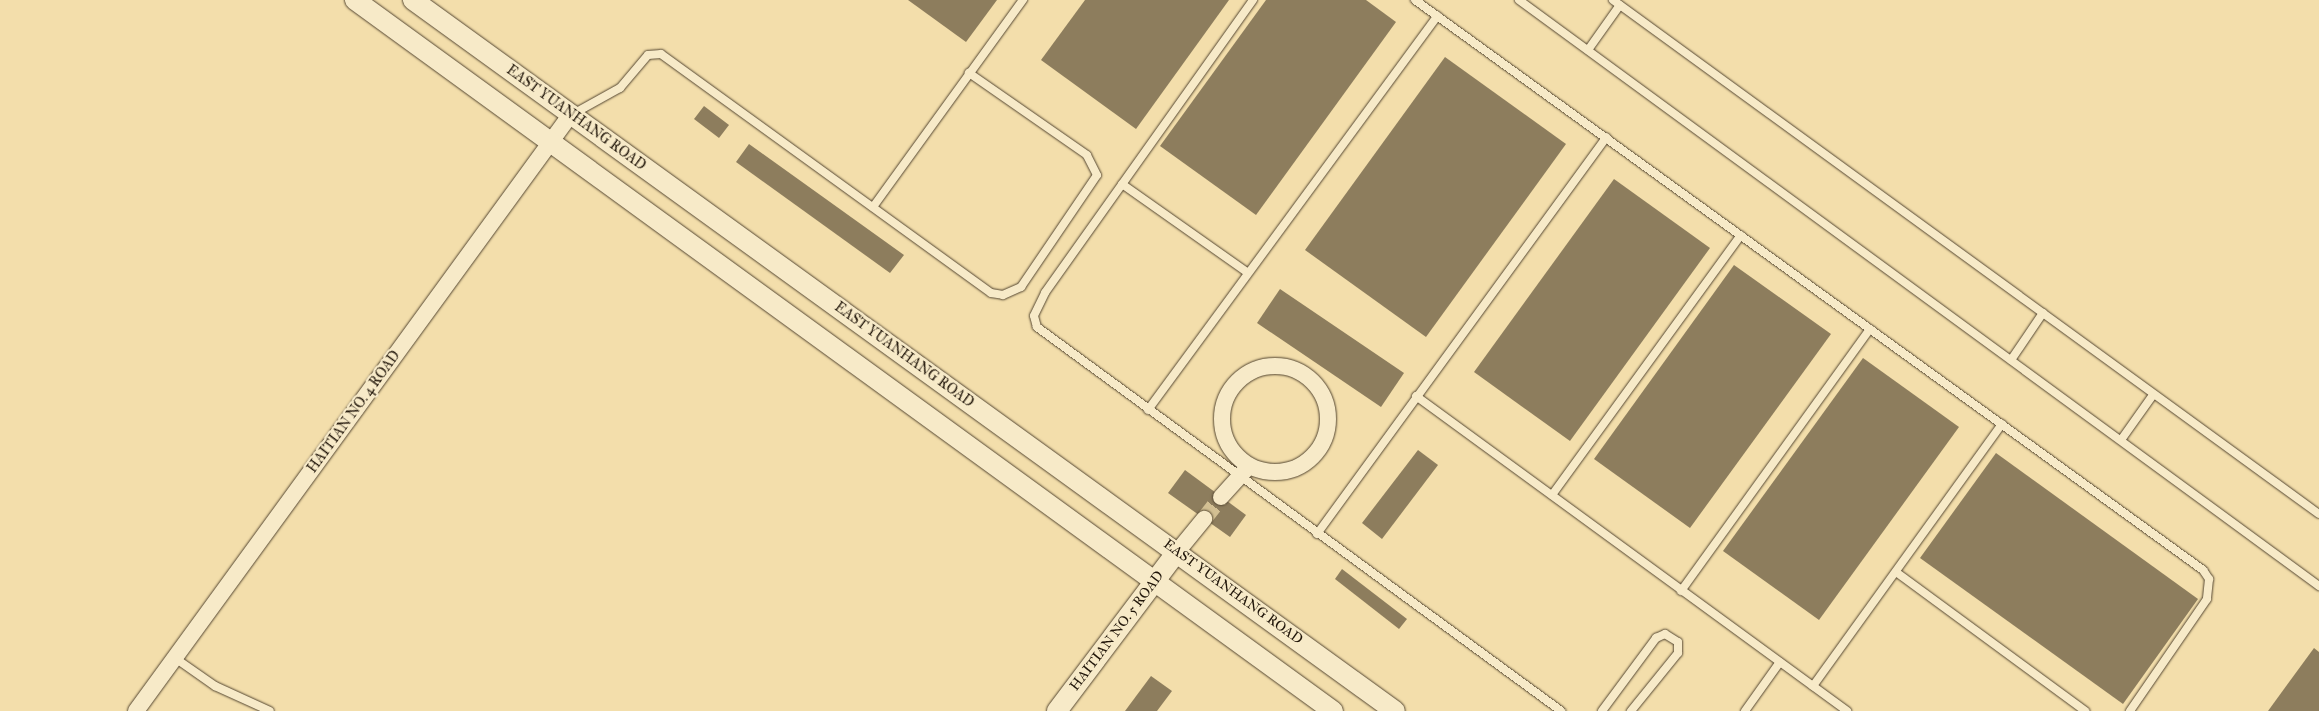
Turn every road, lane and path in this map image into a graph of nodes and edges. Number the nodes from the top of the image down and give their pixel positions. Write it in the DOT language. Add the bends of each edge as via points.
graph roads {
  1 [pos="355,0"];
  2 [pos="413,0"];
  3 [pos="1022,0"];
  4 [pos="1253,0"];
  5 [pos="1415,0"];
  6 [pos="1519,0"];
  7 [pos="1616,2"];
  8 [pos="1437,16"];
  9 [pos="1588,50"];
  10 [pos="969,73"];
  11 [pos="571,114"];
  12 [pos="1606,138"];
  13 [pos="550,142"];
  14 [pos="1122,184"];
  15 [pos="873,207"];
  16 [pos="1741,235"];
  17 [pos="1248,273"];
  18 [pos="2043,313"];
  19 [pos="1870,328"];
  20 [pos="2011,360"];
  21 [pos="2153,395"];
  22 [pos="1416,396"];
  23 [pos="1148,410"];
  24 [pos="2002,424"];
  25 [pos="2121,440"];
  26 [pos="1244,472"];
  27 [pos="1552,495"];
  28 [pos="1221,497"];
  29 [pos="2319,514"];
  30 [pos="1204,519"];
  31 [pos="1317,534"];
  32 [pos="1177,552"];
  33 [pos="1896,572"];
  34 [pos="1154,581"];
  35 [pos="2319,586"];
  36 [pos="1681,591"];
  37 [pos="175,658"];
  38 [pos="1780,662"];
  39 [pos="1813,686"];
  40 [pos="136,711"];
  41 [pos="270,711"];
  42 [pos="1057,711"];
  43 [pos="1333,711"];
  44 [pos="1395,711"];
  45 [pos="1561,711"];
  46 [pos="1602,711"];
  47 [pos="1631,711"];
  48 [pos="1745,711"];
  49 [pos="1847,711"];
  50 [pos="2086,711"];
  51 [pos="2130,711"];
  1 -- 13 [label="street"];
  2 -- 11 [label="street, EAST YUANHANG ROAD"];
  3 -- 10 [label="lane"];
  4 -- 14 [label="lane"];
  5 -- 8 [label="lane"];
  6 -- 9 [label="lane"];
  7 -- 9 [label="lane"];
  7 -- 18 [label="lane"];
  8 -- 12 [label="lane"];
  8 -- 17 [label="lane"];
  9 -- 20 [label="lane"];
  10 -- 15 [label="lane"];
  10 -- 15 [label="lane" via="1087,155 1096,168 1094,180 1021,287 1009,294 991,293"];
  11 -- 13 [label="street, HAITIAN NO. 4 ROAD"];
  11 -- 15 [label="lane" via="620,88 648,55 656,53 669,59"];
  11 -- 32 [label="street, EAST YUANHANG ROAD"];
  12 -- 16 [label="lane"];
  12 -- 22 [label="lane"];
  13 -- 34 [label="street"];
  13 -- 37 [label="street, HAITIAN NO. 4 ROAD"];
  14 -- 17 [label="lane"];
  14 -- 23 [label="lane" via="1045,293 1034,316 1037,327 1048,338"];
  16 -- 19 [label="lane"];
  16 -- 27 [label="lane"];
  17 -- 23 [label="lane"];
  18 -- 20 [label="lane"];
  18 -- 21 [label="lane"];
  19 -- 24 [label="lane"];
  19 -- 36 [label="lane"];
  20 -- 25 [label="lane"];
  21 -- 25 [label="lane"];
  21 -- 29 [label="lane"];
  22 -- 27 [label="lane"];
  22 -- 31 [label="lane"];
  23 -- 26 [label="lane"];
  24 -- 33 [label="lane"];
  24 -- 51 [label="lane" via="2193,562 2209,579 2207,599"];
  25 -- 35 [label="lane"];
  26 -- 26 [label="street" via="1288,470 1306,462 1320,446 1327,427 1327,407 1319,390 1306,376 1290,368 1271,366 1253,371 1234,385 1223,405 1222,429"];
  26 -- 28 [label="street"];
  26 -- 31 [label="lane"];
  27 -- 36 [label="lane"];
  30 -- 32 [label="street"];
  31 -- 45 [label="lane"];
  32 -- 34 [label="street, HAITIAN NO. 5 ROAD"];
  32 -- 44 [label="street, EAST YUANHANG ROAD"];
  33 -- 39 [label="lane"];
  33 -- 50 [label="lane"];
  34 -- 42 [label="street, HAITIAN NO. 5 ROAD"];
  34 -- 43 [label="street"];
  36 -- 38 [label="lane"];
  37 -- 40 [label="street, HAITIAN NO. 4 ROAD"];
  37 -- 41 [label="lane" via="215,686"];
  38 -- 39 [label="lane"];
  38 -- 48 [label="lane"];
  39 -- 49 [label="lane"];
  46 -- 47 [label="lane" via="1656,638 1661,634 1670,636 1678,642 1678,653"];
}
